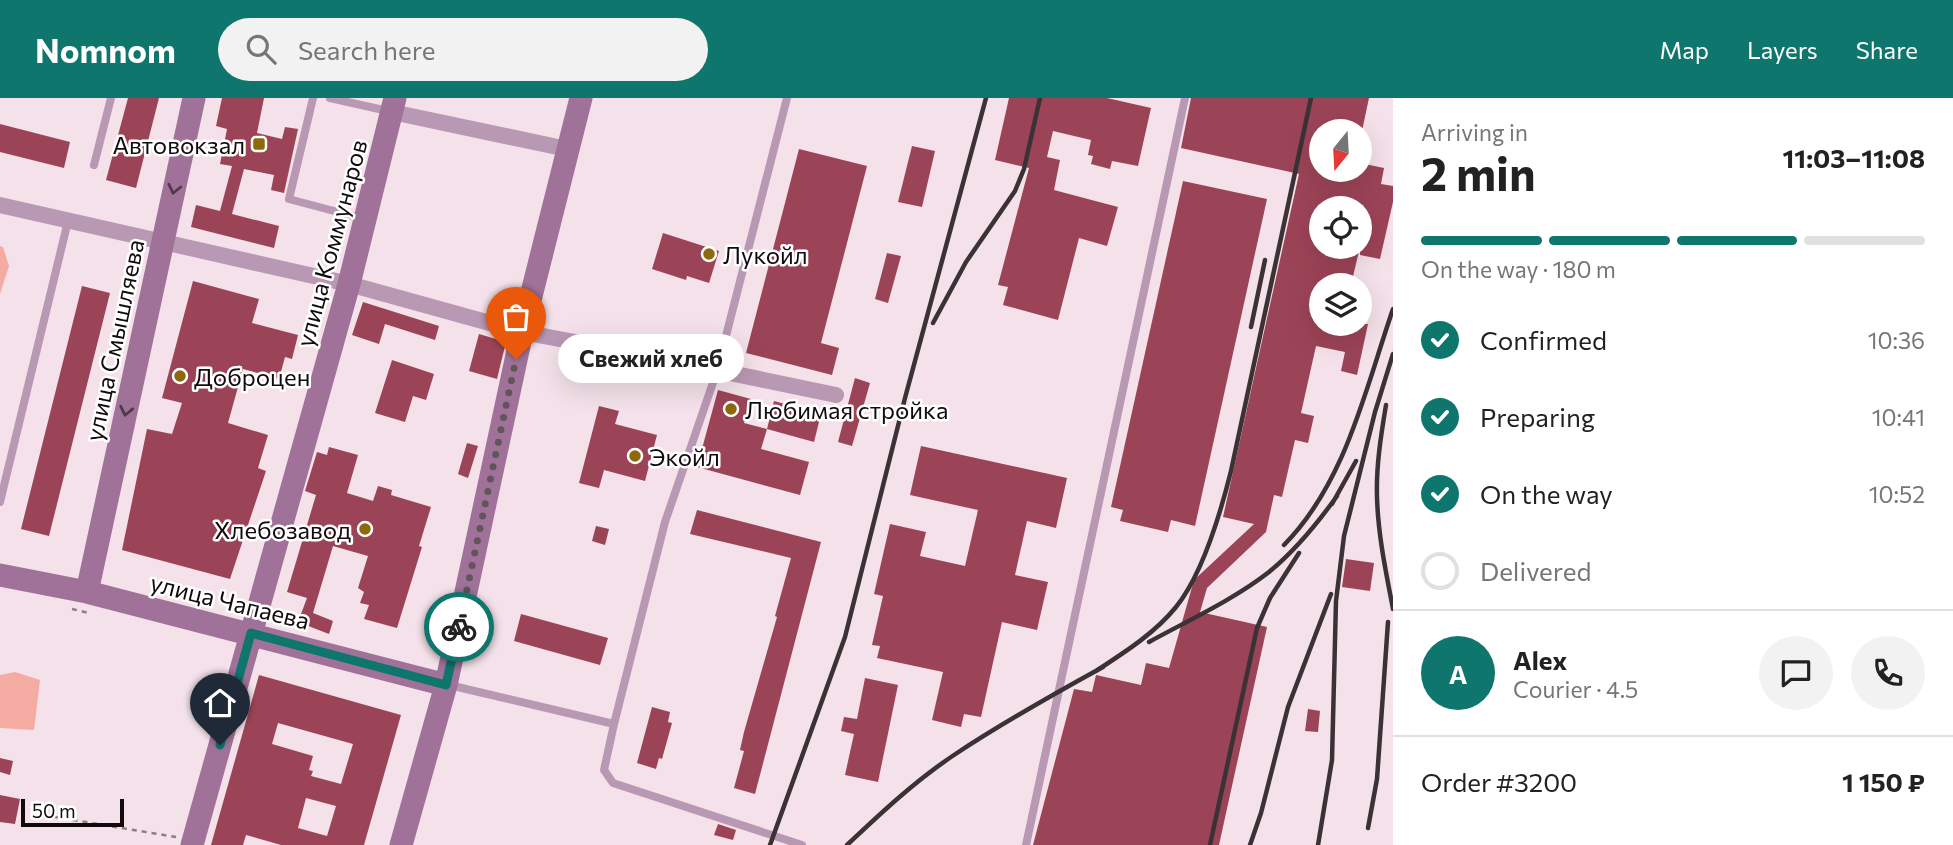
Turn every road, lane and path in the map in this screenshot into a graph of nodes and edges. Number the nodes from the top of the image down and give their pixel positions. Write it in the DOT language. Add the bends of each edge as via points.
graph roads {
  1 [pos="111,98"];
  2 [pos="194,98"];
  3 [pos="313,98"];
  4 [pos="330,98"];
  5 [pos="581,98"];
  6 [pos="787,98"];
  7 [pos="1185,98"];
  8 [pos="393,105"];
  9 [pos="567,149"];
  10 [pos="94,165"];
  11 [pos="0,205"];
  12 [pos="366,219"];
  13 [pos="68,221"];
  14 [pos="162,243"];
  15 [pos="349,284"];
  16 [pos="522,332"];
  17 [pos="717,371"];
  18 [pos="836,395"];
  19 [pos="0,502"];
  20 [pos="0,575"];
  21 [pos="87,593"];
  22 [pos="251,633"];
  23 [pos="446,685"];
  24 [pos="614,724"];
  25 [pos="43,815"];
  26 [pos="192,842"];
  27 [pos="401,845"];
  28 [pos="802,845"];
  29 [pos="1026,845"];
  1 -- 10 [label="lane"];
  2 -- 14 [label="street, улица Смышляева, one-way"];
  3 -- 12 [label="lane" via="289,200"];
  4 -- 8 [label="lane"];
  5 -- 9 [label="street"];
  6 -- 17 [label="lane"];
  7 -- 29 [label="lane"];
  8 -- 9 [label="street"];
  8 -- 12 [label="street, улица Коммунаров"];
  9 -- 16 [label="street"];
  11 -- 13 [label="street"];
  12 -- 15 [label="street, улица Коммунаров"];
  13 -- 14 [label="street"];
  13 -- 19 [label="lane"];
  14 -- 15 [label="street"];
  14 -- 21 [label="street, улица Смышляева, one-way"];
  15 -- 16 [label="street"];
  15 -- 22 [label="street, улица Коммунаров"];
  16 -- 17 [label="street"];
  16 -- 23 [label="street"];
  17 -- 18 [label="street"];
  17 -- 24 [label="lane" via="665,522"];
  20 -- 21 [label="street, улица Чапаева"];
  21 -- 22 [label="street, улица Чапаева"];
  22 -- 23 [label="street, улица Чапаева"];
  22 -- 26 [label="street, улица Коммунаров"];
  23 -- 24 [label="lane"];
  23 -- 27 [label="street"];
  24 -- 28 [label="lane" via="604,771 613,783"];
  25 -- 26 [label="path"];
}
